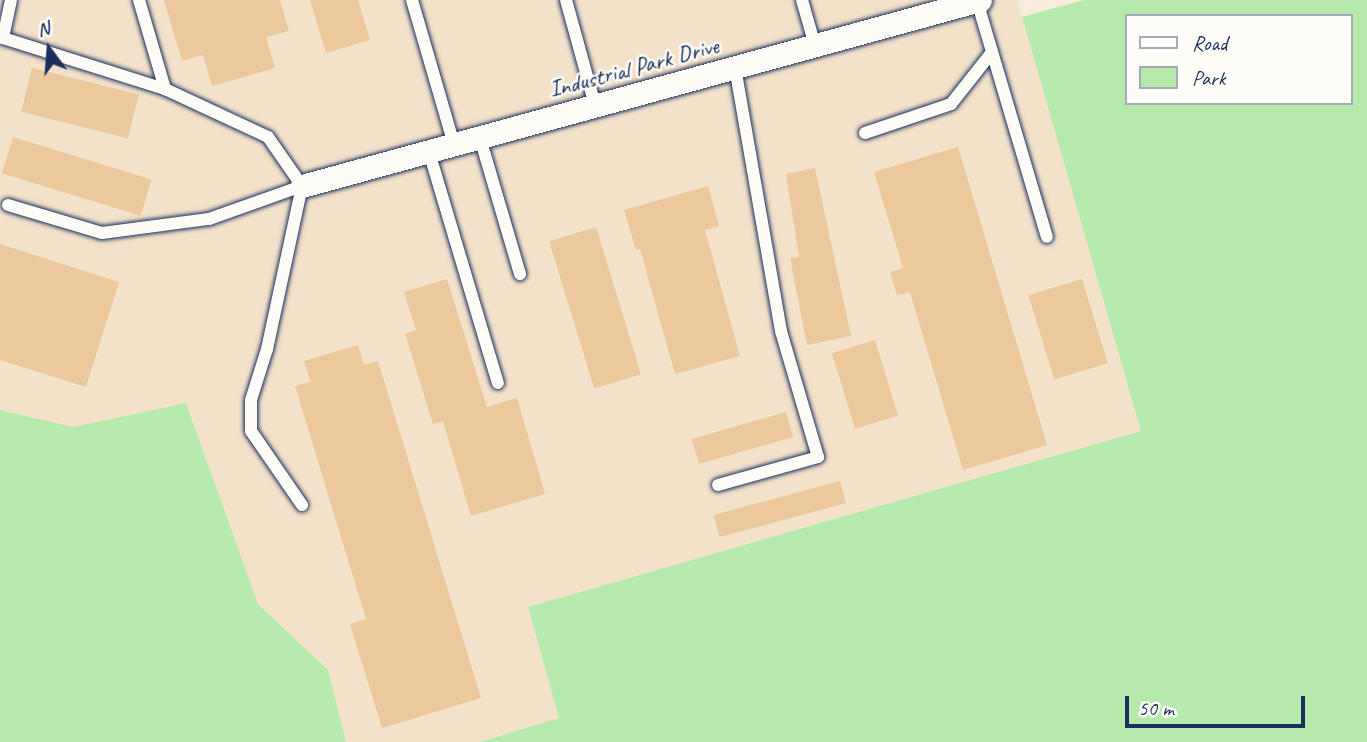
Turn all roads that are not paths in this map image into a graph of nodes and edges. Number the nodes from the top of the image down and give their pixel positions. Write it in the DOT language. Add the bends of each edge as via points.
graph roads {
  1 [pos="11,0"];
  2 [pos="139,0"];
  3 [pos="412,0"];
  4 [pos="566,0"];
  5 [pos="802,0"];
  6 [pos="978,0"];
  7 [pos="815,46"];
  8 [pos="992,52"];
  9 [pos="735,67"];
  10 [pos="165,89"];
  11 [pos="595,105"];
  12 [pos="865,133"];
  13 [pos="480,138"];
  14 [pos="454,145"];
  15 [pos="429,152"];
  16 [pos="302,186"];
  17 [pos="8,205"];
  18 [pos="1047,237"];
  19 [pos="520,274"];
  20 [pos="498,383"];
  21 [pos="719,485"];
  22 [pos="302,505"];
  1 -- 10 [label="lane" via="3,38"];
  2 -- 10 [label="lane"];
  3 -- 14 [label="lane"];
  4 -- 11 [label="lane"];
  5 -- 7 [label="lane"];
  6 -- 7 [label="street, Industrial Park Drive"];
  6 -- 8 [label="lane"];
  7 -- 9 [label="street, Industrial Park Drive"];
  8 -- 12 [label="lane" via="951,104"];
  8 -- 18 [label="lane"];
  9 -- 11 [label="street, Industrial Park Drive"];
  9 -- 21 [label="lane" via="781,331 818,457"];
  10 -- 16 [label="lane" via="268,137"];
  11 -- 13 [label="street, Industrial Park Drive"];
  13 -- 14 [label="street, Industrial Park Drive"];
  13 -- 19 [label="lane"];
  14 -- 15 [label="street, Industrial Park Drive"];
  15 -- 16 [label="street, Industrial Park Drive"];
  15 -- 20 [label="lane"];
  16 -- 17 [label="lane" via="209,219 102,233"];
  16 -- 22 [label="lane" via="251,400 251,431"];
}
